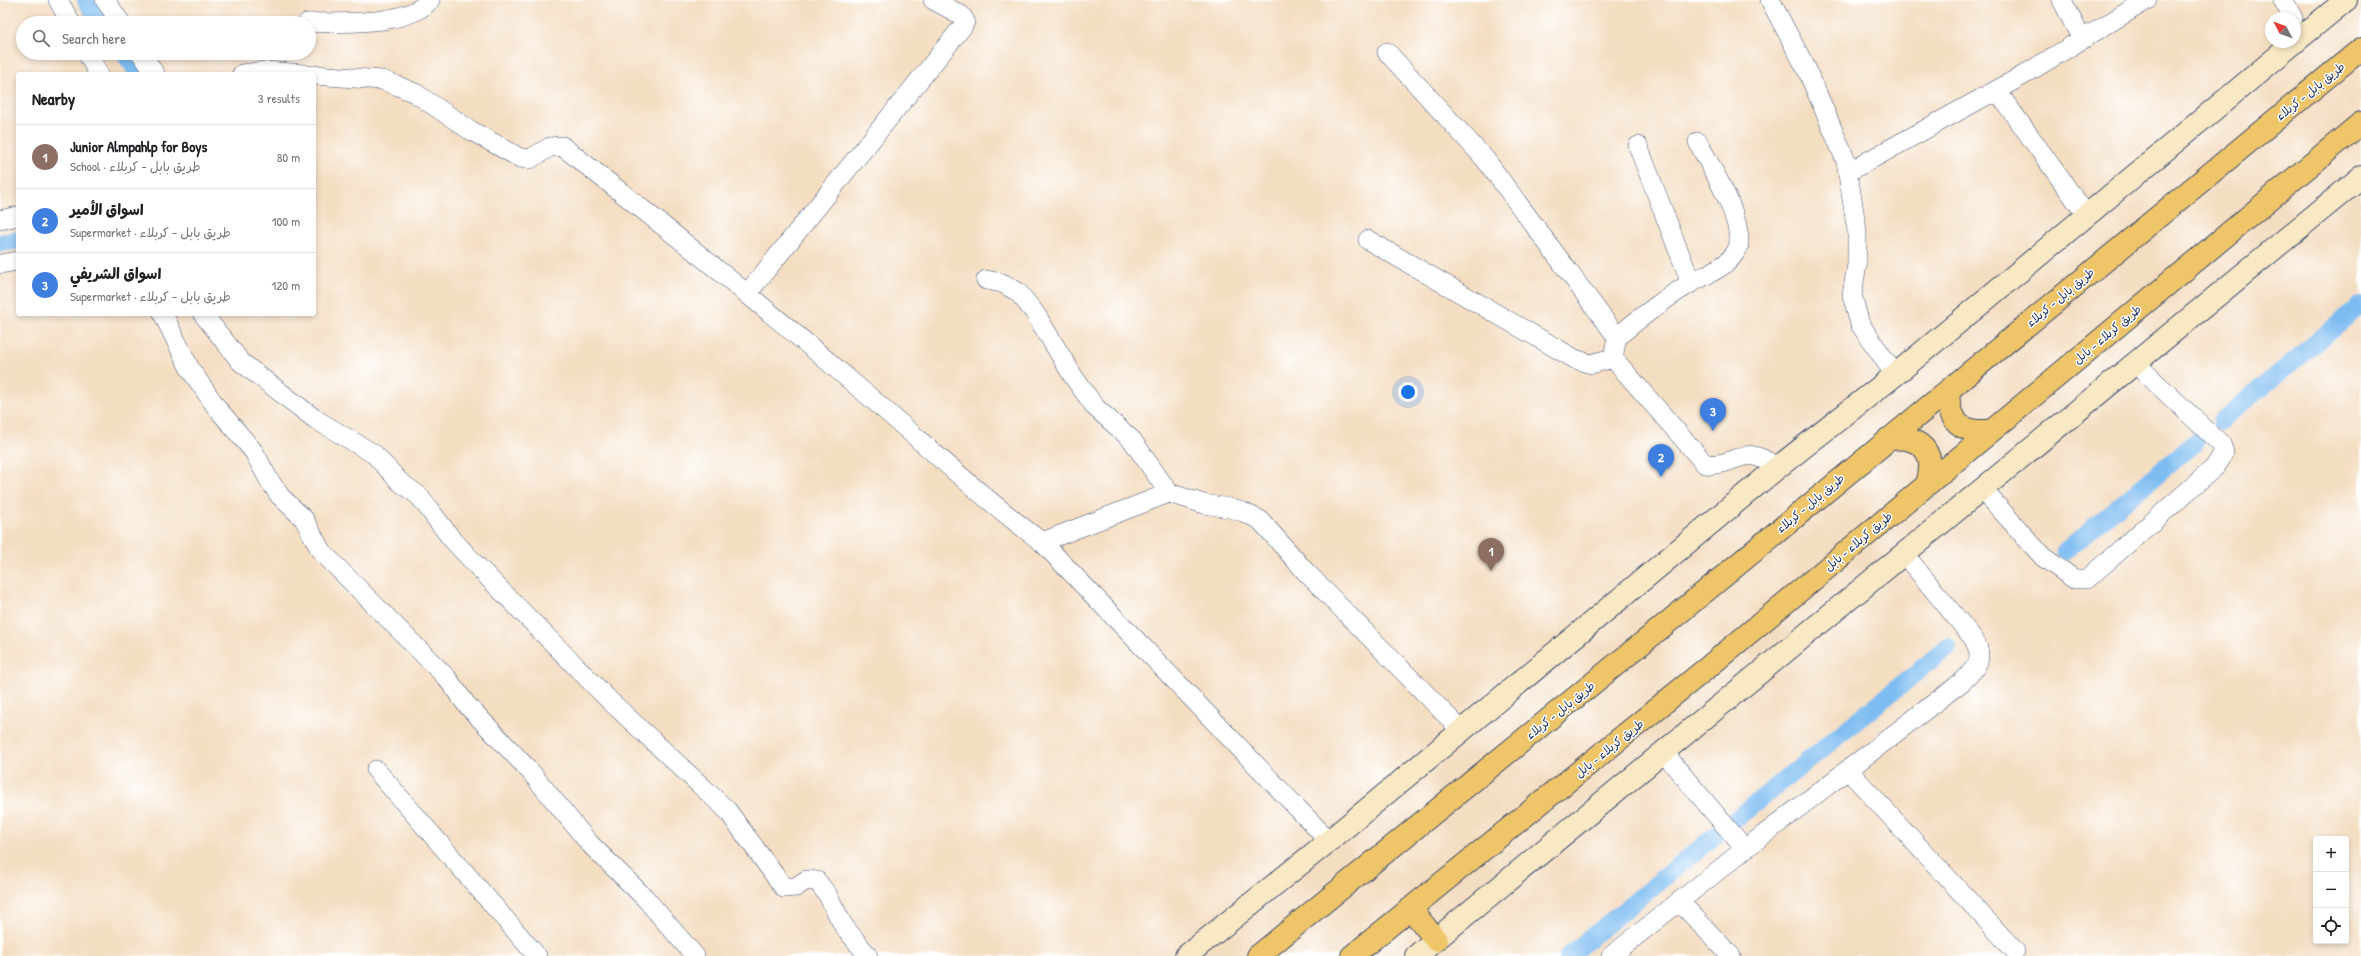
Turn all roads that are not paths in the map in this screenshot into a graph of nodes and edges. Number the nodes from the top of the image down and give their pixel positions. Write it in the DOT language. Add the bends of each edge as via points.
graph roads {
  1 [pos="58,0"];
  2 [pos="105,0"];
  3 [pos="430,0"];
  4 [pos="933,0"];
  5 [pos="1770,0"];
  6 [pos="2062,0"];
  7 [pos="2147,0"];
  8 [pos="2283,0"];
  9 [pos="2346,0"];
  10 [pos="2288,12"];
  11 [pos="67,16"];
  12 [pos="116,16"];
  13 [pos="316,23"];
  14 [pos="2301,29"];
  15 [pos="2082,40"];
  16 [pos="2278,48"];
  17 [pos="2361,49"];
  18 [pos="1387,52"];
  19 [pos="91,60"];
  20 [pos="98,72"];
  21 [pos="258,72"];
  22 [pos="279,72"];
  23 [pos="316,75"];
  24 [pos="1989,94"];
  25 [pos="2361,123"];
  26 [pos="1698,142"];
  27 [pos="1638,146"];
  28 [pos="1848,172"];
  29 [pos="2361,177"];
  30 [pos="16,216"];
  31 [pos="2087,216"];
  32 [pos="0,220"];
  33 [pos="1368,240"];
  34 [pos="16,261"];
  35 [pos="0,264"];
  36 [pos="986,280"];
  37 [pos="1691,283"];
  38 [pos="747,294"];
  39 [pos="164,316"];
  40 [pos="205,316"];
  41 [pos="1617,337"];
  42 [pos="1613,358"];
  43 [pos="2135,363"];
  44 [pos="1895,375"];
  45 [pos="1949,390"];
  46 [pos="1992,430"];
  47 [pos="1888,439"];
  48 [pos="1777,468"];
  49 [pos="1927,484"];
  50 [pos="1983,490"];
  51 [pos="1169,493"];
  52 [pos="1042,542"];
  53 [pos="1904,554"];
  54 [pos="1462,731"];
  55 [pos="1663,752"];
  56 [pos="376,770"];
  57 [pos="1848,770"];
  58 [pos="1329,841"];
  59 [pos="1745,849"];
  60 [pos="1679,901"];
  61 [pos="1411,909"];
  62 [pos="1436,940"];
  63 [pos="2015,951"];
  64 [pos="536,956"];
  65 [pos="694,956"];
  66 [pos="868,956"];
  67 [pos="1186,956"];
  68 [pos="1258,956"];
  69 [pos="1352,956"];
  70 [pos="1416,956"];
  71 [pos="1611,956"];
  72 [pos="1732,956"];
  1 -- 11 [label="street"];
  2 -- 12 [label="street"];
  3 -- 13 [label="street" via="427,4 386,21"];
  4 -- 38 [label="street" via="961,15 965,21 963,26"];
  5 -- 28 [label="street" via="1808,72 1846,161"];
  6 -- 15 [label="street"];
  7 -- 15 [label="street"];
  8 -- 10 [label="street"];
  9 -- 14 [label="main road"];
  15 -- 24 [label="street"];
  16 -- 31 [label="main road"];
  17 -- 45 [label="highway, طريق بابل - كربلاء"];
  18 -- 41 [label="street" via="1485,159"];
  19 -- 20 [label="street"];
  21 -- 22 [label="street"];
  23 -- 38 [label="street" via="382,80 398,86 415,93 470,130 520,158 530,158 550,147 562,146"];
  24 -- 28 [label="street"];
  24 -- 31 [label="street" via="2000,95"];
  25 -- 46 [label="highway, طريق كربلاء - بابل"];
  26 -- 37 [label="street" via="1728,203 1738,230 1739,246 1728,262 1717,271"];
  27 -- 37 [label="street"];
  28 -- 44 [label="street" via="1857,231 1857,264 1852,295 1860,324"];
  29 -- 43 [label="main road"];
  30 -- 32 [label="street"];
  31 -- 44 [label="main road"];
  33 -- 42 [label="street" via="1575,359 1591,364"];
  34 -- 35 [label="street"];
  36 -- 51 [label="street" via="1002,283 1018,292 1036,313 1073,376 1095,407 1132,440"];
  37 -- 41 [label="street" via="1649,310"];
  38 -- 52 [label="street" via="1008,518"];
  39 -- 65 [label="street" via="190,369 217,408 254,452 280,496 304,519 321,551 447,678 466,704 529,770 590,844 645,898"];
  40 -- 66 [label="street" via="241,362 315,419 374,454 400,482 419,496 451,538 478,567 609,700 727,810 784,888 796,887 806,880 817,881 828,894 843,925"];
  41 -- 42 [label="street"];
  42 -- 48 [label="street" via="1705,464 1717,465 1745,454 1763,457"];
  43 -- 50 [label="main road"];
  43 -- 50 [label="street" via="2220,444 2224,452 2214,468 2087,579 2074,579 2043,557"];
  44 -- 48 [label="main road"];
  45 -- 46 [label="highway" via="1948,404 1953,418 1958,423 1978,433"];
  45 -- 47 [label="highway, طريق بابل - كربلاء"];
  46 -- 49 [label="highway, طريق كربلاء - بابل"];
  47 -- 49 [label="highway" via="1903,437 1918,442 1928,454 1931,469"];
  47 -- 68 [label="highway, طريق بابل - كربلاء" via="1661,628"];
  48 -- 54 [label="main road"];
  49 -- 61 [label="highway, طريق كربلاء - بابل" via="1707,668"];
  50 -- 53 [label="main road"];
  51 -- 52 [label="street"];
  51 -- 54 [label="street" via="1204,504 1229,508 1260,520 1306,572"];
  52 -- 58 [label="street"];
  53 -- 55 [label="main road"];
  53 -- 57 [label="street" via="1973,638 1980,657 1974,670 1963,681"];
  54 -- 58 [label="main road"];
  55 -- 59 [label="street"];
  55 -- 62 [label="main road"];
  56 -- 64 [label="street"];
  57 -- 59 [label="street"];
  57 -- 63 [label="street"];
  58 -- 67 [label="main road"];
  59 -- 60 [label="street"];
  60 -- 71 [label="street"];
  60 -- 72 [label="street"];
  61 -- 62 [label="highway"];
  61 -- 69 [label="highway, طريق كربلاء - بابل"];
  62 -- 70 [label="main road"];
}
